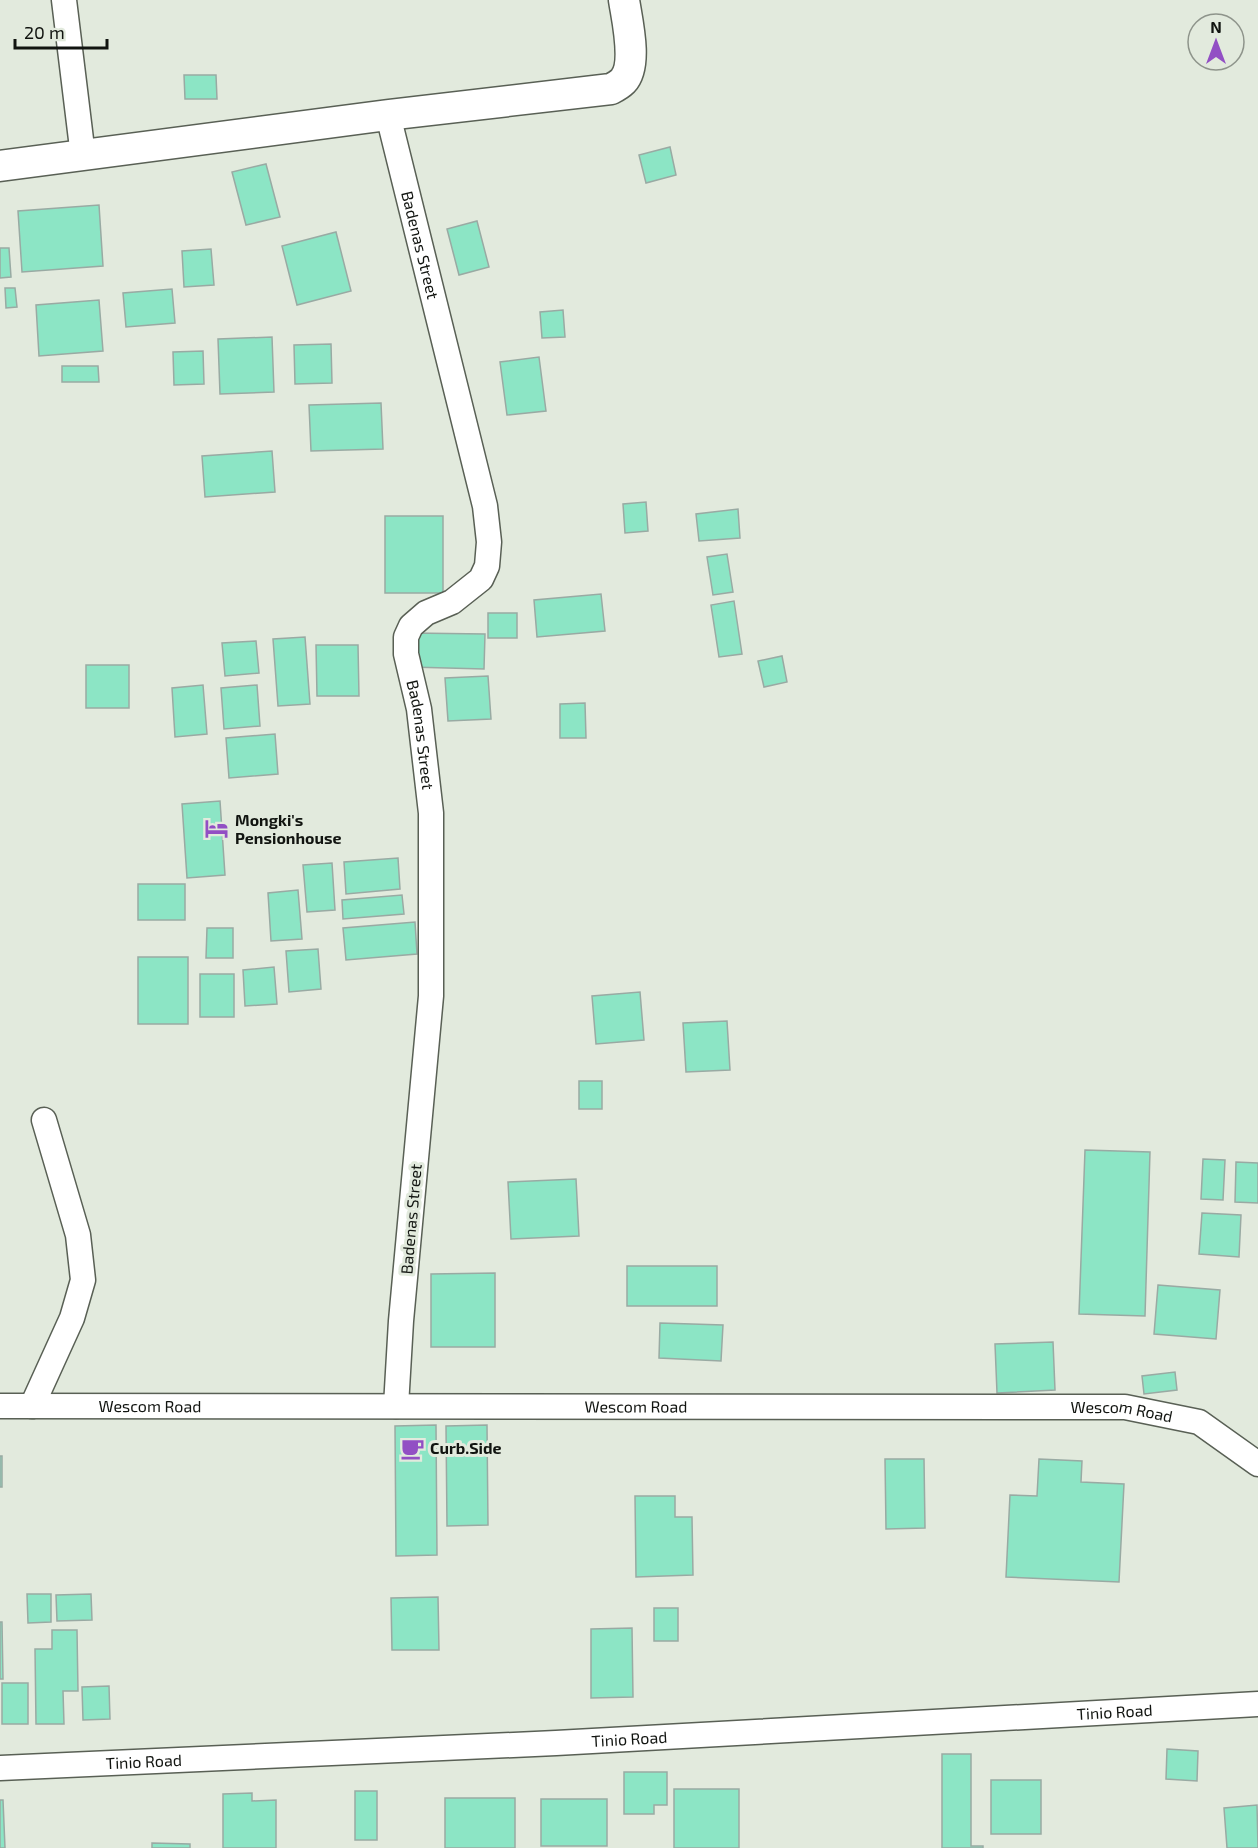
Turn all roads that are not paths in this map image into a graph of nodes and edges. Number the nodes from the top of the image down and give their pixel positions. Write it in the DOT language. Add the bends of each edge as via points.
graph roads {
  1 [pos="64,0"];
  2 [pos="624,0"];
  3 [pos="388,115"];
  4 [pos="82,156"];
  5 [pos="0,166"];
  6 [pos="44,1120"];
  7 [pos="0,1406"];
  8 [pos="32,1406"];
  9 [pos="396,1406"];
  10 [pos="1258,1464"];
  11 [pos="1258,1704"];
  12 [pos="0,1768"];
  1 -- 4 [label="street"];
  2 -- 3 [label="street" via="629,69 624,81 611,89"];
  3 -- 4 [label="street"];
  3 -- 9 [label="street, Badenas Street" via="485,506 489,542 487,566 481,579 453,602 426,614 411,626 406,637 432,813 432,996"];
  4 -- 5 [label="street"];
  6 -- 8 [label="street" via="78,1235 83,1280 72,1318"];
  7 -- 8 [label="street, Wescom Road"];
  8 -- 9 [label="street, Wescom Road"];
  9 -- 10 [label="street, Wescom Road" via="1125,1407 1199,1422"];
  11 -- 12 [label="street, Tinio Road" via="556,1743"];
}
